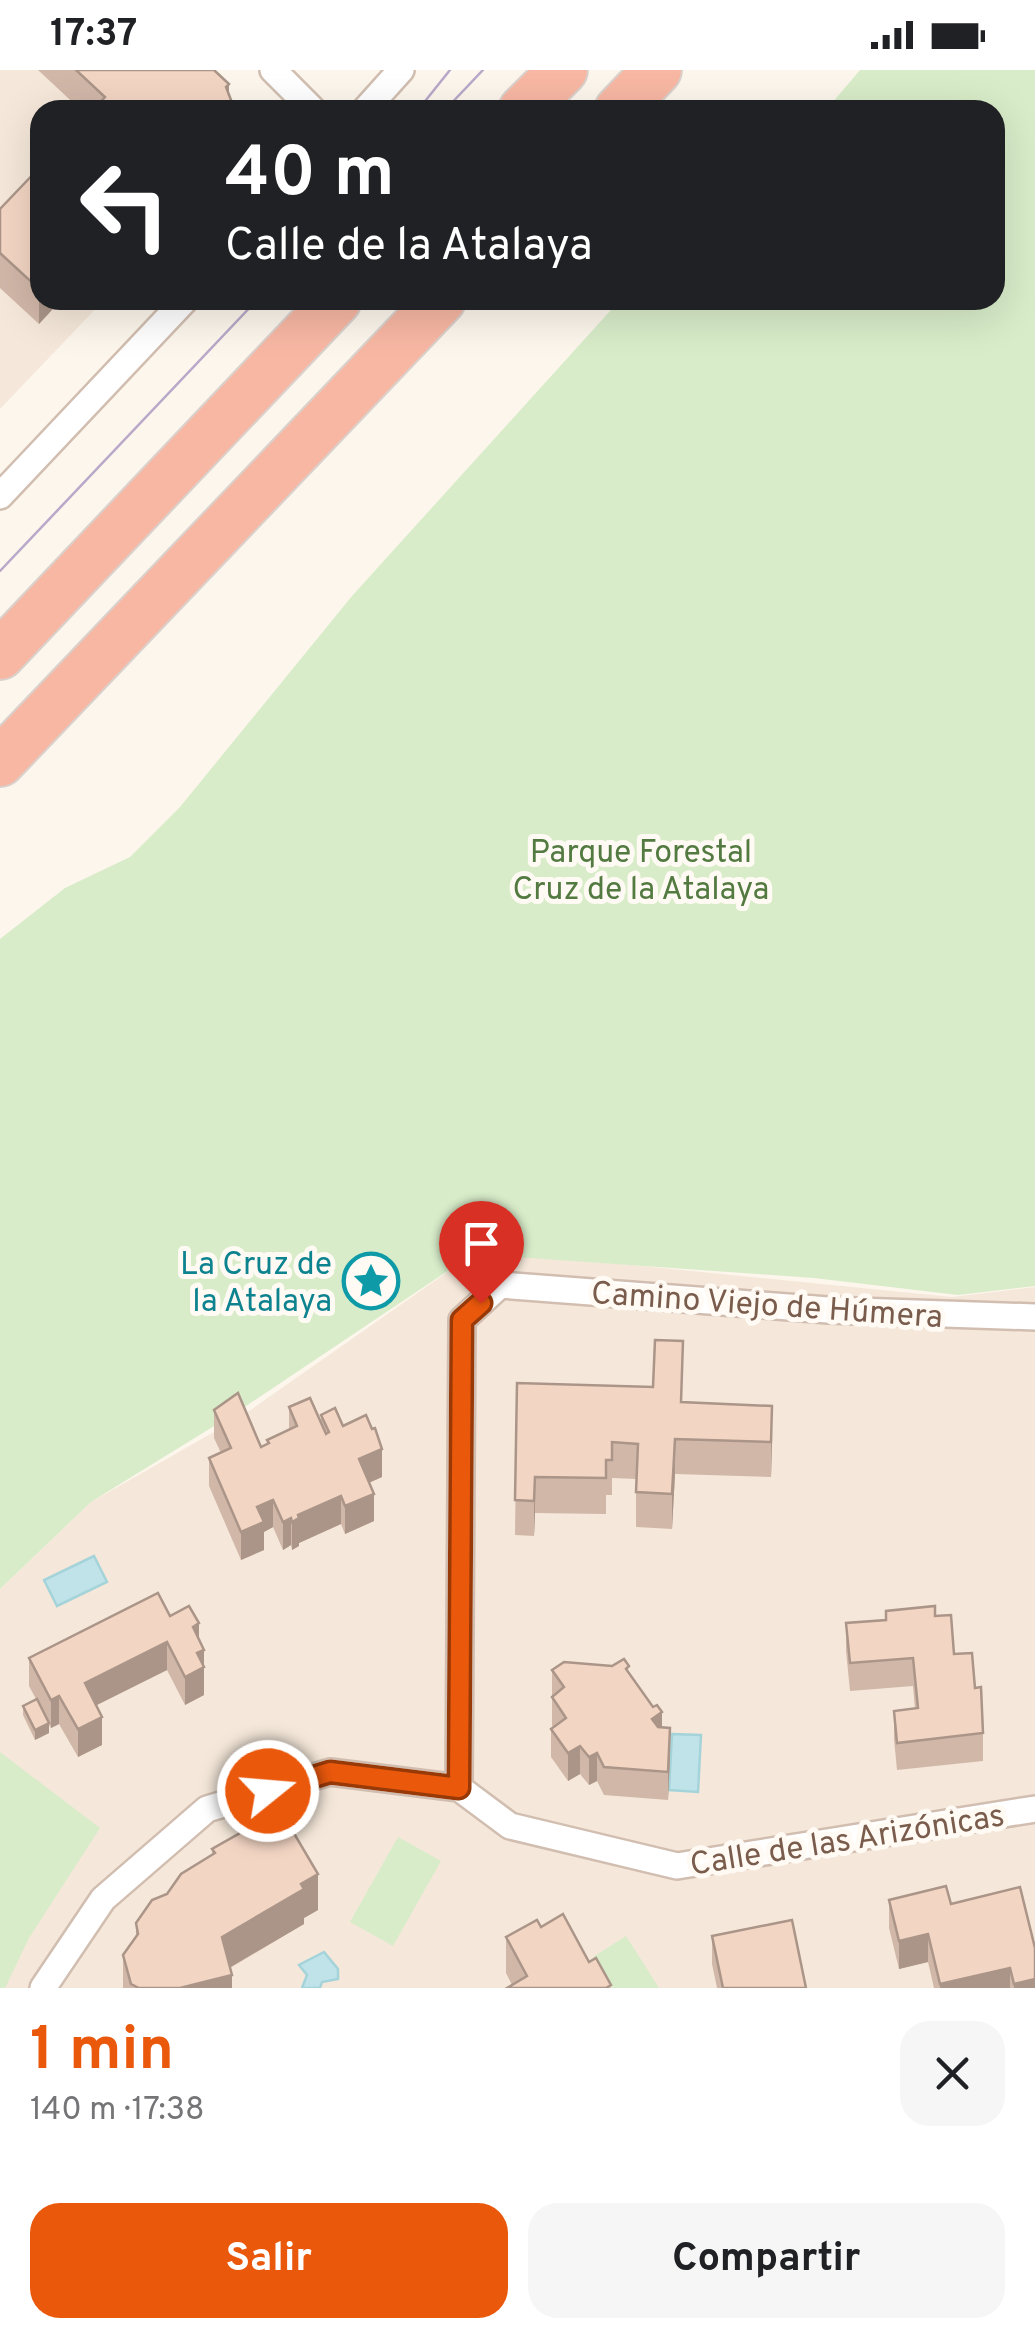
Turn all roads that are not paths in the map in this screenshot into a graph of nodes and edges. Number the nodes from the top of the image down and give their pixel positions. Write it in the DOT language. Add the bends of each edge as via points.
graph roads {
  1 [pos="273,70"];
  2 [pos="402,70"];
  3 [pos="563,70"];
  4 [pos="657,70"];
  5 [pos="303,100"];
  6 [pos="374,100"];
  7 [pos="533,100"];
  8 [pos="628,100"];
  9 [pos="176,310"];
  10 [pos="328,310"];
  11 [pos="431,310"];
  12 [pos="0,496"];
  13 [pos="0,655"];
  14 [pos="0,762"];
  15 [pos="1035,1317"];
  16 [pos="459,1788"];
  17 [pos="1035,1810"];
  18 [pos="44,1988"];
  1 -- 5 [label="street"];
  2 -- 6 [label="street"];
  3 -- 7 [label="highway"];
  4 -- 8 [label="highway"];
  9 -- 12 [label="street"];
  10 -- 13 [label="highway"];
  11 -- 14 [label="highway"];
  15 -- 16 [label="street, Camino Viejo de Húmera" via="828,1310 500,1285 462,1320"];
  16 -- 17 [label="street, Calle de las Arizónicas" via="510,1826 677,1866"];
  16 -- 18 [label="street, Calle de las Arizónicas" via="330,1772 207,1809 103,1900"];
}
